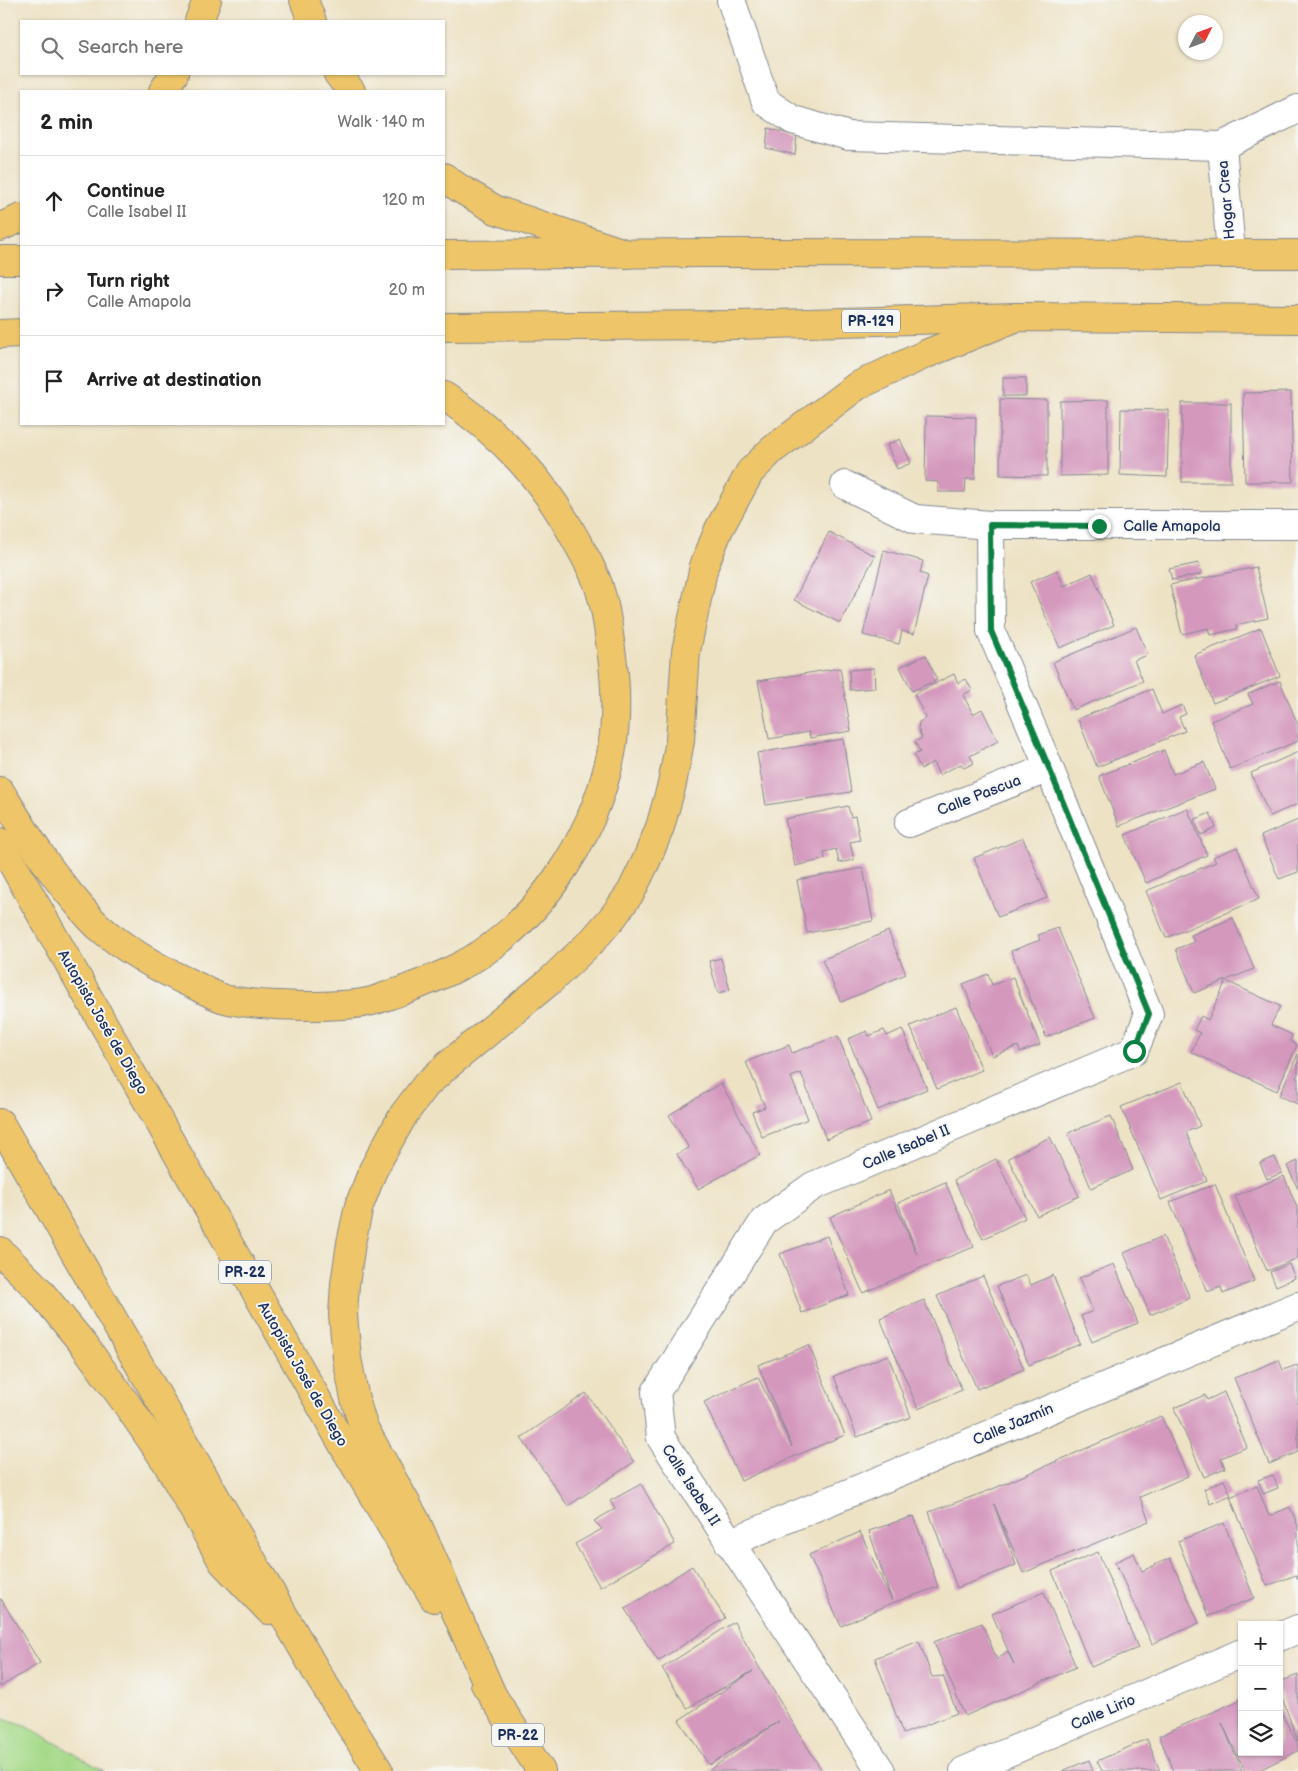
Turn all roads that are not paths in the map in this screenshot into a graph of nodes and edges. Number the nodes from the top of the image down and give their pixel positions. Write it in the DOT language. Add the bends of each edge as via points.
graph roads {
  1 [pos="207,0"];
  2 [pos="304,0"];
  3 [pos="731,0"];
  4 [pos="199,20"];
  5 [pos="312,20"];
  6 [pos="173,75"];
  7 [pos="339,75"];
  8 [pos="164,90"];
  9 [pos="350,90"];
  10 [pos="1298,109"];
  11 [pos="1222,146"];
  12 [pos="445,178"];
  13 [pos="20,218"];
  14 [pos="0,227"];
  15 [pos="1231,253"];
  16 [pos="627,254"];
  17 [pos="1298,254"];
  18 [pos="445,256"];
  19 [pos="0,260"];
  20 [pos="20,260"];
  21 [pos="1016,317"];
  22 [pos="1298,319"];
  23 [pos="445,327"];
  24 [pos="0,334"];
  25 [pos="20,334"];
  26 [pos="445,397"];
  27 [pos="845,485"];
  28 [pos="990,525"];
  29 [pos="1298,525"];
  30 [pos="1049,768"];
  31 [pos="0,791"];
  32 [pos="908,822"];
  33 [pos="0,842"];
  34 [pos="0,1123"];
  35 [pos="0,1251"];
  36 [pos="1298,1306"];
  37 [pos="729,1543"];
  38 [pos="1298,1629"];
  39 [pos="1283,1635"];
  40 [pos="298,1640"];
  41 [pos="1238,1655"];
  42 [pos="494,1699"];
  43 [pos="379,1771"];
  44 [pos="541,1771"];
  45 [pos="881,1771"];
  46 [pos="964,1771"];
  1 -- 4 [label="main road"];
  2 -- 5 [label="main road"];
  3 -- 11 [label="street" via="766,102 793,120 849,136"];
  6 -- 8 [label="main road"];
  7 -- 9 [label="main road"];
  10 -- 11 [label="street"];
  11 -- 15 [label="street, Hogar Crea"];
  12 -- 16 [label="main road" via="496,210"];
  13 -- 14 [label="main road"];
  15 -- 16 [label="main road"];
  15 -- 17 [label="main road"];
  16 -- 18 [label="main road"];
  19 -- 20 [label="main road"];
  21 -- 22 [label="main road, PR-129"];
  21 -- 23 [label="main road, PR-129" via="738,325"];
  21 -- 42 [label="main road" via="856,386 772,450 750,472 704,566 686,651 680,741 672,784 660,827 631,892 593,940 550,981 426,1085 391,1137 359,1206 346,1276 343,1315 355,1399 363,1426 416,1521"];
  24 -- 25 [label="main road"];
  26 -- 31 [label="main road" via="504,442 561,512 598,586 608,626 616,715 611,753 599,796 582,838 556,880 523,920 456,968 370,1002 316,1006 226,1000 157,968 96,925 38,854"];
  27 -- 28 [label="street, Calle Amapola" via="915,519"];
  28 -- 29 [label="street, Calle Amapola"];
  28 -- 30 [label="street, Calle Isabel II" via="991,631"];
  30 -- 32 [label="street, Calle Pascua"];
  30 -- 37 [label="street, Calle Isabel II" via="1149,1014 1134,1051 814,1186 764,1221 656,1392 661,1438"];
  33 -- 42 [label="main road, Autopista José de Diego / PR-22" via="346,1450"];
  34 -- 40 [label="main road"];
  35 -- 40 [label="main road" via="39,1290 126,1403 167,1463 223,1562"];
  36 -- 37 [label="street, Calle Jazmín"];
  37 -- 45 [label="street, Calle Isabel II"];
  38 -- 39 [label="street"];
  40 -- 43 [label="main road"];
  41 -- 46 [label="street, Calle Lirio"];
  42 -- 44 [label="main road, Autopista José de Diego / PR-22"];
}
